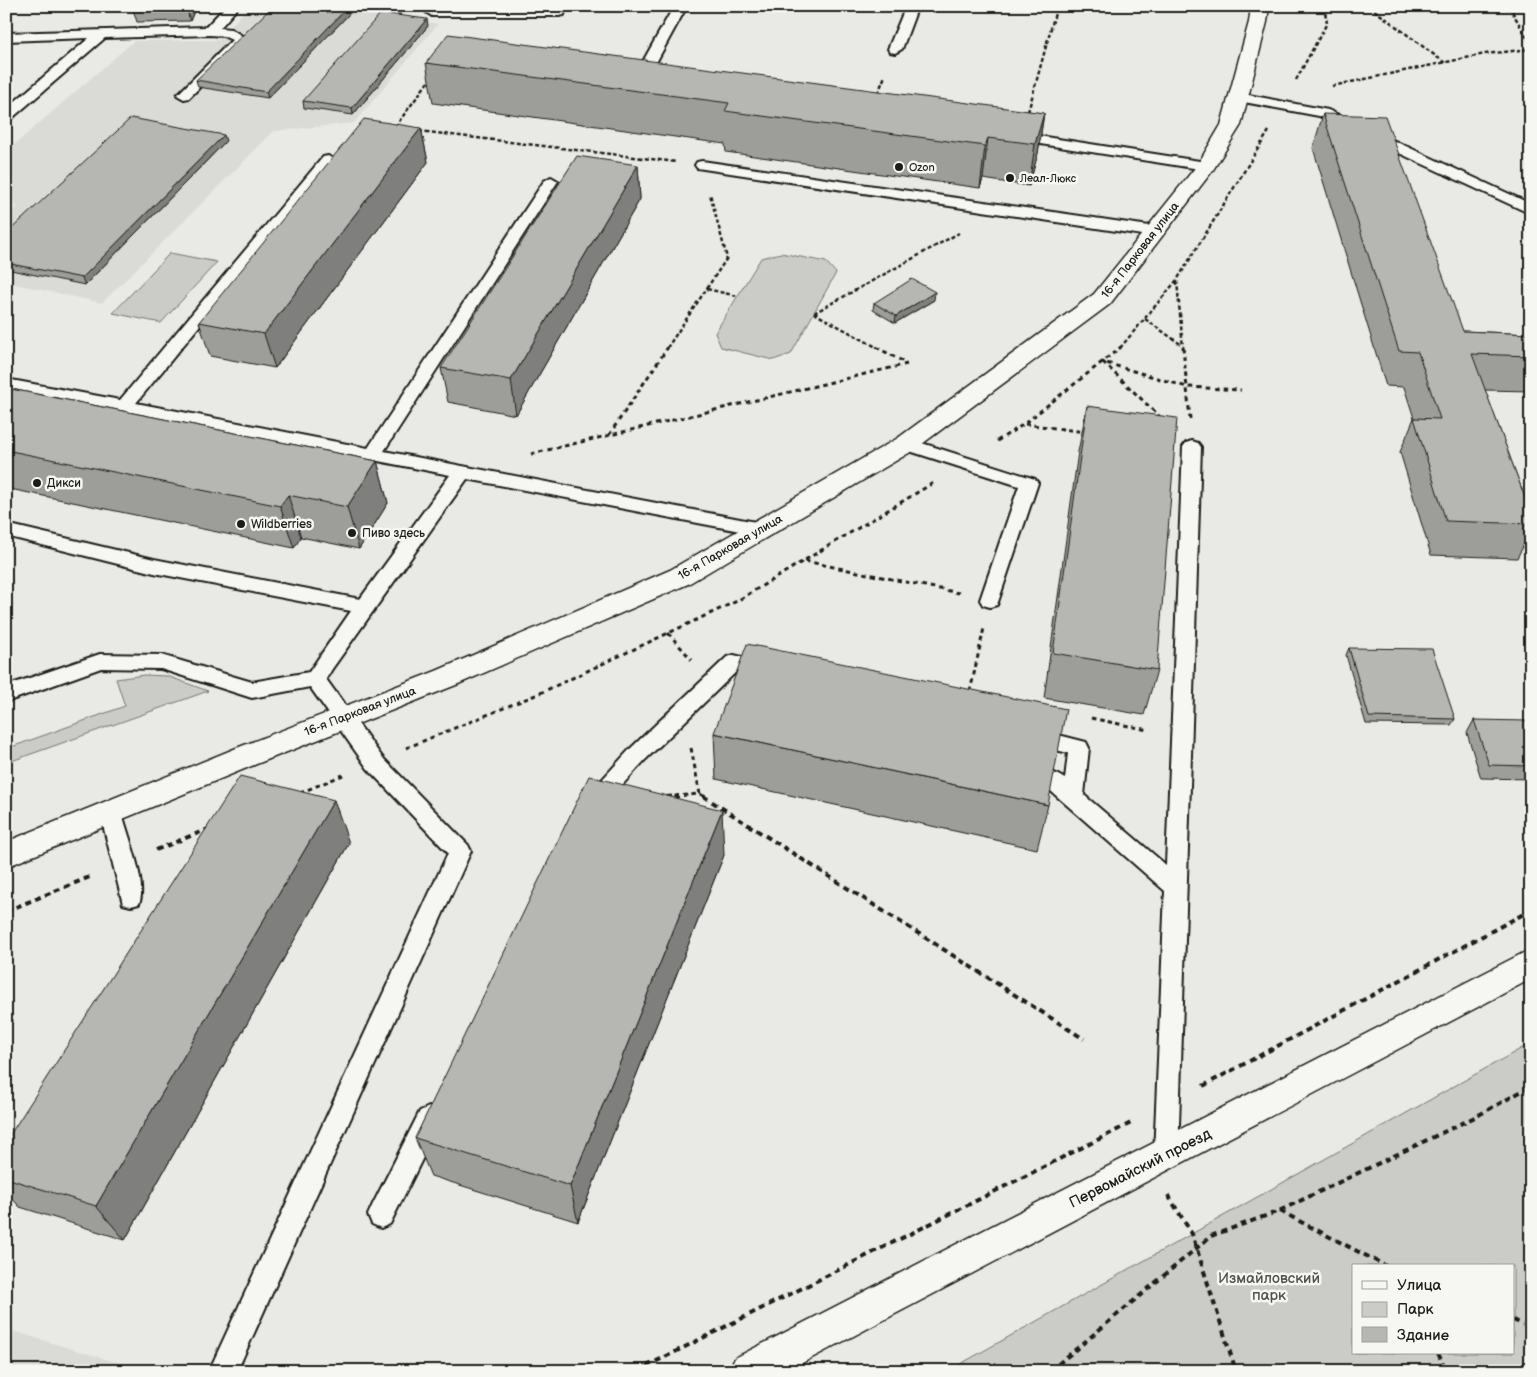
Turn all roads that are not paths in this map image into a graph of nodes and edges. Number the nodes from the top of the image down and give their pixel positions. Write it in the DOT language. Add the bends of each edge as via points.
graph roads {
  1 [pos="233,6"];
  2 [pos="434,6"];
  3 [pos="560,6"];
  4 [pos="682,6"];
  5 [pos="912,6"];
  6 [pos="1260,6"];
  7 [pos="210,31"];
  8 [pos="101,34"];
  9 [pos="6,37"];
  10 [pos="895,49"];
  11 [pos="658,84"];
  12 [pos="184,95"];
  13 [pos="1238,97"];
  14 [pos="6,116"];
  15 [pos="1002,135"];
  16 [pos="328,160"];
  17 [pos="702,165"];
  18 [pos="1206,166"];
  19 [pos="551,181"];
  20 [pos="1531,210"];
  21 [pos="1156,232"];
  22 [pos="6,384"];
  23 [pos="124,406"];
  24 [pos="906,444"];
  25 [pos="1192,447"];
  26 [pos="373,454"];
  27 [pos="463,471"];
  28 [pos="761,529"];
  29 [pos="6,530"];
  30 [pos="990,600"];
  31 [pos="364,607"];
  32 [pos="782,674"];
  33 [pos="315,678"];
  34 [pos="6,694"];
  35 [pos="344,717"];
  36 [pos="1012,731"];
  37 [pos="1051,779"];
  38 [pos="1073,798"];
  39 [pos="111,812"];
  40 [pos="579,818"];
  41 [pos="6,855"];
  42 [pos="1177,888"];
  43 [pos="131,897"];
  44 [pos="1531,963"];
  45 [pos="438,1101"];
  46 [pos="1157,1160"];
  47 [pos="380,1215"];
  48 [pos="223,1371"];
  49 [pos="748,1371"];
  1 -- 7 [label="lane"];
  2 -- 3 [label="lane" via="432,12 559,12"];
  4 -- 11 [label="lane" via="634,80"];
  5 -- 10 [label="lane"];
  6 -- 13 [label="main road, 16-я Парковая улица"];
  7 -- 8 [label="lane"];
  7 -- 12 [label="lane" via="226,32 240,38"];
  8 -- 9 [label="lane"];
  8 -- 14 [label="lane"];
  13 -- 18 [label="main road, 16-я Парковая улица" via="1231,125"];
  13 -- 20 [label="lane" via="1286,100 1323,113"];
  15 -- 18 [label="lane"];
  16 -- 23 [label="lane"];
  17 -- 21 [label="lane"];
  18 -- 21 [label="main road, 16-я Парковая улица"];
  19 -- 26 [label="lane"];
  21 -- 24 [label="main road, 16-я Парковая улица" via="1102,300"];
  22 -- 23 [label="lane"];
  23 -- 26 [label="lane"];
  24 -- 28 [label="main road, 16-я Парковая улица"];
  24 -- 30 [label="lane" via="1029,483"];
  25 -- 42 [label="lane"];
  26 -- 27 [label="lane"];
  27 -- 28 [label="lane"];
  27 -- 31 [label="lane"];
  28 -- 35 [label="main road, 16-я Парковая улица" via="679,577 595,615"];
  29 -- 31 [label="lane" via="154,566"];
  31 -- 33 [label="lane"];
  32 -- 40 [label="lane" via="734,662 638,754"];
  33 -- 34 [label="lane" via="252,690 160,662 100,661"];
  33 -- 35 [label="lane"];
  35 -- 39 [label="main road, 16-я Парковая улица"];
  35 -- 48 [label="lane" via="375,763 460,851"];
  36 -- 38 [label="lane" via="1079,748"];
  37 -- 38 [label="lane"];
  38 -- 42 [label="lane"];
  39 -- 41 [label="main road, 16-я Парковая улица"];
  39 -- 43 [label="lane"];
  42 -- 46 [label="lane" via="1168,1105"];
  44 -- 46 [label="main road, Первомайский проезд"];
  45 -- 47 [label="lane"];
  46 -- 49 [label="main road, Первомайский проезд"];
}
